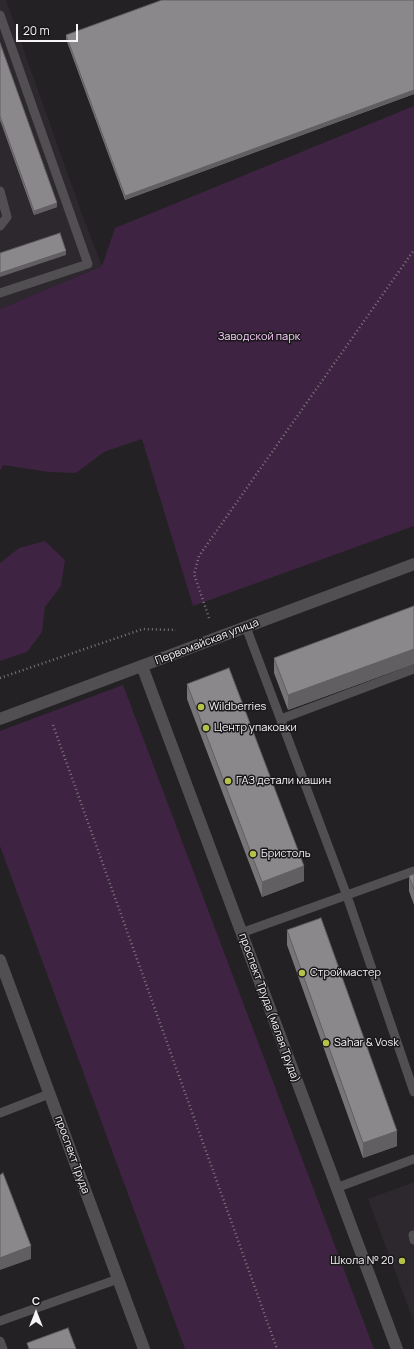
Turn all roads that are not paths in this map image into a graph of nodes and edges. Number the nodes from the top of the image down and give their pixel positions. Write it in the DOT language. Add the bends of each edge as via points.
graph roads {
  1 [pos="0,14"];
  2 [pos="0,191"];
  3 [pos="0,226"];
  4 [pos="0,293"];
  5 [pos="414,564"];
  6 [pos="246,627"];
  7 [pos="142,666"];
  8 [pos="414,670"];
  9 [pos="0,719"];
  10 [pos="281,719"];
  11 [pos="414,871"];
  12 [pos="347,896"];
  13 [pos="241,933"];
  14 [pos="0,960"];
  15 [pos="414,1092"];
  16 [pos="49,1094"];
  17 [pos="0,1113"];
  18 [pos="414,1159"];
  19 [pos="336,1188"];
  20 [pos="414,1235"];
  21 [pos="414,1240"];
  22 [pos="118,1279"];
  23 [pos="0,1321"];
  24 [pos="0,1341"];
  25 [pos="3,1349"];
  26 [pos="144,1349"];
  27 [pos="397,1349"];
  1 -- 4 [label="lane" via="88,264"];
  2 -- 3 [label="lane" via="7,217"];
  5 -- 6 [label="street, Первомайская улица"];
  6 -- 7 [label="street, Первомайская улица"];
  6 -- 10 [label="lane"];
  7 -- 9 [label="street, Первомайская улица"];
  7 -- 13 [label="street, проспект Труда (малая Труда)"];
  8 -- 10 [label="lane"];
  10 -- 12 [label="lane"];
  11 -- 12 [label="lane"];
  12 -- 13 [label="lane"];
  12 -- 15 [label="lane"];
  13 -- 19 [label="street, проспект Труда (малая Труда)"];
  14 -- 16 [label="street, проспект Труда"];
  16 -- 17 [label="lane"];
  16 -- 22 [label="street, проспект Труда"];
  18 -- 19 [label="lane"];
  19 -- 27 [label="street, проспект Труда (малая Труда)"];
  20 -- 21 [label="lane"];
  22 -- 23 [label="lane"];
  22 -- 26 [label="street, проспект Труда"];
  24 -- 25 [label="lane"];
}
